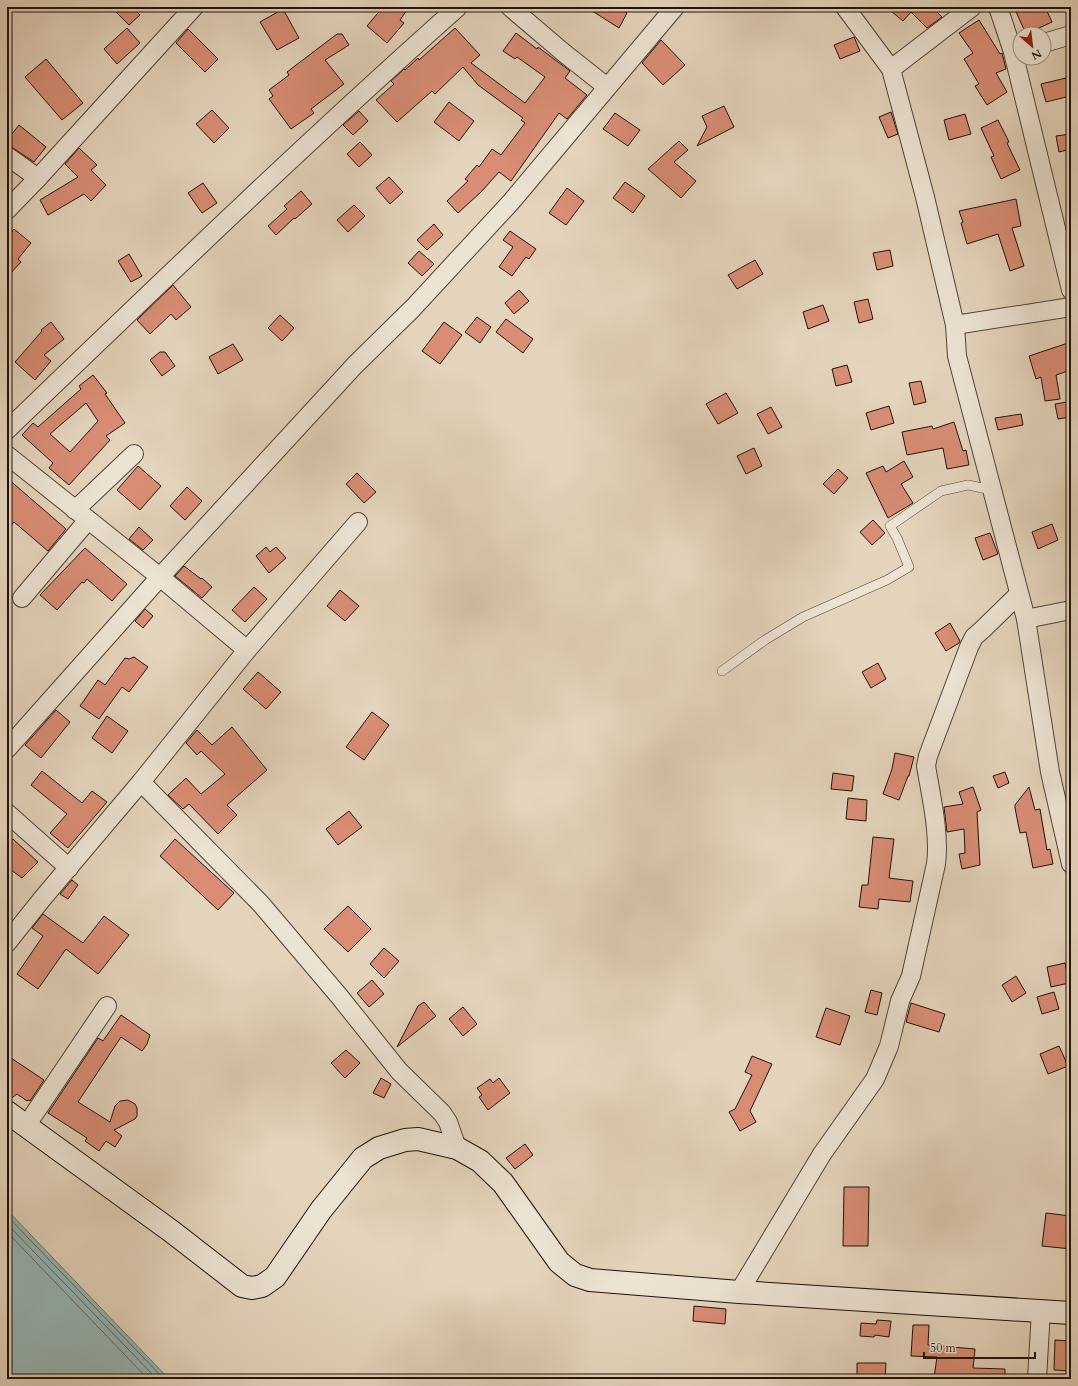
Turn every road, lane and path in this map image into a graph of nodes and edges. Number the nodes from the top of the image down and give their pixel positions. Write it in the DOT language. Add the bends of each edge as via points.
graph roads {
  1 [pos="194,7"];
  2 [pos="458,7"];
  3 [pos="510,7"];
  4 [pos="675,7"];
  5 [pos="845,7"];
  6 [pos="972,7"];
  7 [pos="998,7"];
  8 [pos="1071,35"];
  9 [pos="1012,39"];
  10 [pos="1052,41"];
  11 [pos="1020,66"];
  12 [pos="891,69"];
  13 [pos="607,87"];
  14 [pos="7,156"];
  15 [pos="38,178"];
  16 [pos="7,210"];
  17 [pos="1071,290"];
  18 [pos="1071,307"];
  19 [pos="955,326"];
  20 [pos="7,430"];
  21 [pos="134,454"];
  22 [pos="7,455"];
  23 [pos="992,490"];
  24 [pos="82,515"];
  25 [pos="358,522"];
  26 [pos="160,577"];
  27 [pos="1019,594"];
  28 [pos="22,598"];
  29 [pos="1071,610"];
  30 [pos="1026,619"];
  31 [pos="247,650"];
  32 [pos="722,671"];
  33 [pos="7,749"];
  34 [pos="141,782"];
  35 [pos="7,813"];
  36 [pos="1071,864"];
  37 [pos="69,868"];
  38 [pos="7,943"];
  39 [pos="107,1006"];
  40 [pos="7,1112"];
  41 [pos="26,1126"];
  42 [pos="457,1148"];
  43 [pos="739,1292"];
  44 [pos="1041,1310"];
  45 [pos="1071,1313"];
  46 [pos="1037,1379"];
  1 -- 15 [label="street"];
  2 -- 20 [label="street" via="213,232"];
  3 -- 13 [label="street"];
  4 -- 13 [label="street"];
  5 -- 12 [label="street"];
  6 -- 12 [label="street"];
  7 -- 9 [label="street"];
  8 -- 10 [label="street"];
  11 -- 17 [label="street"];
  12 -- 19 [label="street" via="925,197"];
  13 -- 26 [label="street" via="486,230 355,365"];
  14 -- 15 [label="street"];
  15 -- 16 [label="street"];
  18 -- 19 [label="street"];
  19 -- 23 [label="street" via="957,356"];
  21 -- 24 [label="street"];
  22 -- 24 [label="street"];
  23 -- 27 [label="street"];
  23 -- 32 [label="lane" via="968,486 941,491 890,526 909,567 887,580 803,616"];
  24 -- 26 [label="street"];
  24 -- 28 [label="street"];
  25 -- 31 [label="street"];
  26 -- 31 [label="street"];
  26 -- 33 [label="street"];
  27 -- 30 [label="street"];
  27 -- 43 [label="street" via="974,638 928,756 926,766 938,852 911,976 900,1001 889,1046 875,1079 822,1154"];
  29 -- 30 [label="street"];
  30 -- 36 [label="street" via="1050,772"];
  31 -- 34 [label="street"];
  34 -- 37 [label="street"];
  34 -- 42 [label="street" via="261,904 399,1071 442,1113"];
  35 -- 37 [label="street"];
  37 -- 38 [label="street"];
  39 -- 41 [label="street"];
  40 -- 41 [label="street"];
  41 -- 42 [label="street" via="242,1286 252,1288 262,1286 275,1277 321,1210 363,1158 379,1148 405,1140 418,1139"];
  42 -- 43 [label="street" via="480,1161 503,1183 559,1262 575,1275 590,1280"];
  43 -- 44 [label="street"];
  44 -- 45 [label="street"];
  44 -- 46 [label="street"];
}
